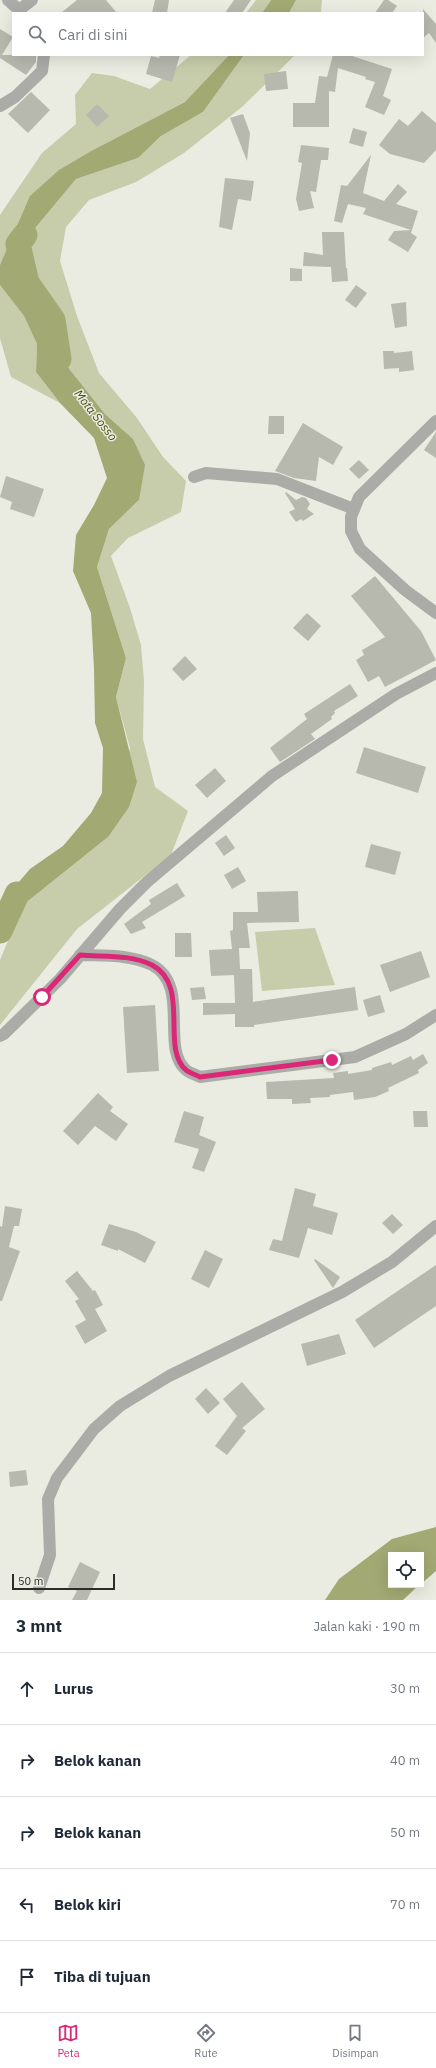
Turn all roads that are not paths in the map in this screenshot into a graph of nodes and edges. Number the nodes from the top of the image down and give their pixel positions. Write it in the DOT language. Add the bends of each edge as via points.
graph roads {
  1 [pos="8,0"];
  2 [pos="32,0"];
  3 [pos="20,12"];
  4 [pos="44,56"];
  5 [pos="0,106"];
  6 [pos="436,421"];
  7 [pos="194,477"];
  8 [pos="354,509"];
  9 [pos="436,613"];
  10 [pos="436,673"];
  11 [pos="80,955"];
  12 [pos="436,1015"];
  13 [pos="0,1036"];
  14 [pos="436,1226"];
  15 [pos="39,1588"];
  1 -- 3 [label="street"];
  2 -- 3 [label="street"];
  4 -- 5 [label="street" via="42,71 14,97"];
  6 -- 8 [label="street" via="359,497"];
  7 -- 8 [label="street" via="206,473 277,479"];
  8 -- 9 [label="street" via="351,516 351,532 360,549 405,590"];
  10 -- 11 [label="street" via="396,694 272,776 147,882"];
  11 -- 12 [label="street" via="129,958 152,965 166,976 172,990 177,1056 186,1070 200,1077 355,1057 406,1034"];
  11 -- 13 [label="street" via="42,997"];
  14 -- 15 [label="street" via="392,1262 342,1292 169,1376 120,1406 94,1429 57,1478 48,1499 50,1555"];
}
